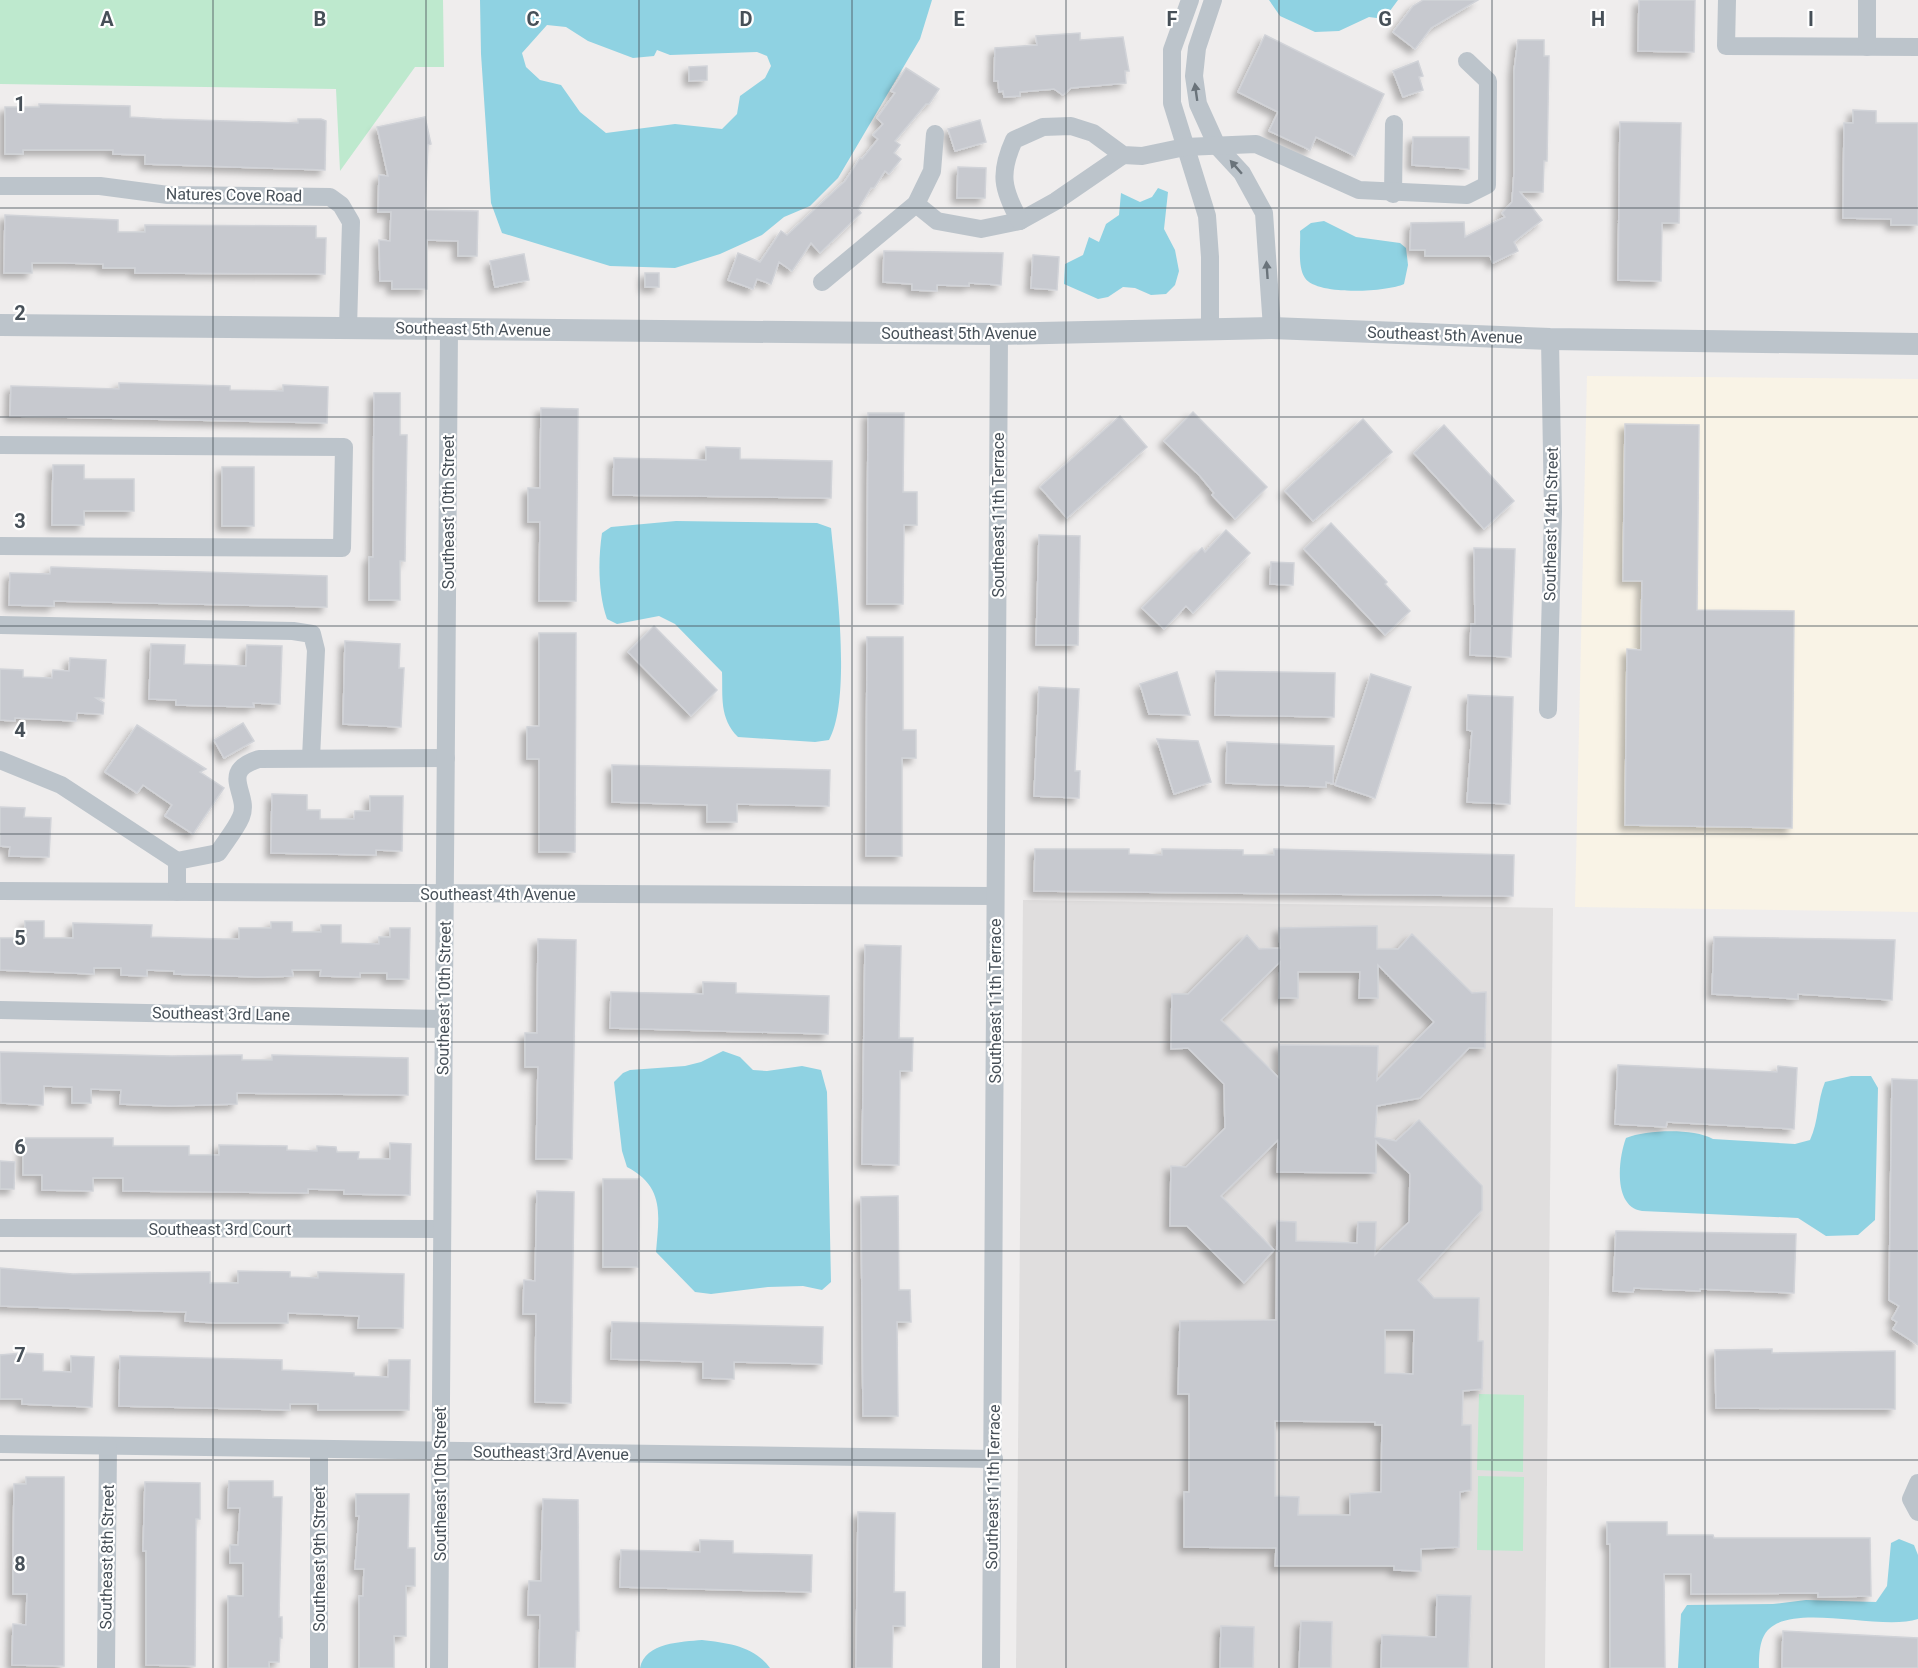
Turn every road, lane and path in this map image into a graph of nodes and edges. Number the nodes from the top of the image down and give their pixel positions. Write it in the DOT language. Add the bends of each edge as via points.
graph roads {
  1 [pos="1190,0"];
  2 [pos="1213,0"];
  3 [pos="1726,0"];
  4 [pos="1867,0"];
  5 [pos="1867,47"];
  6 [pos="1918,47"];
  7 [pos="1467,61"];
  8 [pos="1394,124"];
  9 [pos="935,134"];
  10 [pos="1217,146"];
  11 [pos="1185,147"];
  12 [pos="1123,155"];
  13 [pos="0,186"];
  14 [pos="1393,194"];
  15 [pos="916,204"];
  16 [pos="1020,221"];
  17 [pos="822,282"];
  18 [pos="0,325"];
  19 [pos="348,328"];
  20 [pos="448,328"];
  21 [pos="1272,328"];
  22 [pos="1210,329"];
  23 [pos="999,334"];
  24 [pos="1550,339"];
  25 [pos="1918,344"];
  26 [pos="0,446"];
  27 [pos="0,546"];
  28 [pos="0,625"];
  29 [pos="1548,710"];
  30 [pos="311,758"];
  31 [pos="446,758"];
  32 [pos="0,760"];
  33 [pos="177,861"];
  34 [pos="0,891"];
  35 [pos="177,892"];
  36 [pos="445,894"];
  37 [pos="995,896"];
  38 [pos="0,1010"];
  39 [pos="442,1019"];
  40 [pos="0,1228"];
  41 [pos="441,1229"];
  42 [pos="0,1444"];
  43 [pos="108,1446"];
  44 [pos="319,1450"];
  45 [pos="440,1451"];
  46 [pos="994,1459"];
  47 [pos="1918,1483"];
  48 [pos="1918,1512"];
  49 [pos="106,1668"];
  50 [pos="319,1668"];
  51 [pos="439,1668"];
  52 [pos="991,1668"];
  1 -- 11 [label="street" via="1172,50 1172,103"];
  10 -- 2 [label="street, one-way" via="1198,104 1194,76 1197,48"];
  3 -- 5 [label="street" via="1726,46"];
  4 -- 5 [label="street"];
  5 -- 6 [label="street"];
  7 -- 14 [label="street" via="1488,81 1487,185 1467,195"];
  8 -- 14 [label="street"];
  9 -- 15 [label="street" via="932,171"];
  10 -- 11 [label="street"];
  10 -- 14 [label="street" via="1256,144 1359,190"];
  21 -- 10 [label="street, one-way" via="1264,213 1242,173"];
  11 -- 12 [label="street" via="1142,156"];
  11 -- 22 [label="street" via="1207,216"];
  12 -- 16 [label="street"];
  12 -- 16 [label="street" via="1093,133 1071,126 1043,127 1014,140 1003,164 1006,197"];
  13 -- 19 [label="street, Natures Cove Road" via="100,186 168,195 330,196 351,222"];
  15 -- 16 [label="street" via="937,221 981,229"];
  15 -- 17 [label="street"];
  18 -- 19 [label="street, Southeast 5th Avenue"];
  19 -- 20 [label="street, Southeast 5th Avenue"];
  20 -- 23 [label="street, Southeast 5th Avenue"];
  20 -- 31 [label="street, Southeast 10th Street"];
  21 -- 22 [label="street, Southeast 5th Avenue"];
  21 -- 24 [label="street, Southeast 5th Avenue"];
  22 -- 23 [label="street, Southeast 5th Avenue"];
  23 -- 37 [label="street, Southeast 11th Terrace"];
  24 -- 25 [label="street, Southeast 5th Avenue"];
  24 -- 29 [label="street, Southeast 14th Street" via="1553,512"];
  26 -- 27 [label="street" via="344,447 342,548"];
  28 -- 30 [label="street" via="312,634 316,650"];
  30 -- 31 [label="street"];
  30 -- 33 [label="street" via="246,762 238,773 241,817 218,853"];
  31 -- 36 [label="street, Southeast 10th Street"];
  32 -- 33 [label="street" via="61,785"];
  33 -- 35 [label="street"];
  34 -- 35 [label="street, Southeast 4th Avenue"];
  35 -- 36 [label="street, Southeast 4th Avenue"];
  36 -- 37 [label="street, Southeast 4th Avenue"];
  36 -- 39 [label="street, Southeast 10th Street"];
  37 -- 46 [label="street, Southeast 11th Terrace"];
  38 -- 39 [label="street, Southeast 3rd Lane"];
  39 -- 41 [label="street, Southeast 10th Street"];
  40 -- 41 [label="street, Southeast 3rd Court"];
  41 -- 45 [label="street, Southeast 10th Street"];
  42 -- 43 [label="street, Southeast 3rd Avenue"];
  43 -- 44 [label="street, Southeast 3rd Avenue"];
  43 -- 49 [label="street, Southeast 8th Street"];
  44 -- 45 [label="street, Southeast 3rd Avenue"];
  44 -- 50 [label="street, Southeast 9th Street"];
  45 -- 46 [label="street, Southeast 3rd Avenue"];
  45 -- 51 [label="street, Southeast 10th Street"];
  46 -- 52 [label="street, Southeast 11th Terrace"];
  47 -- 48 [label="street" via="1911,1499"];
}
